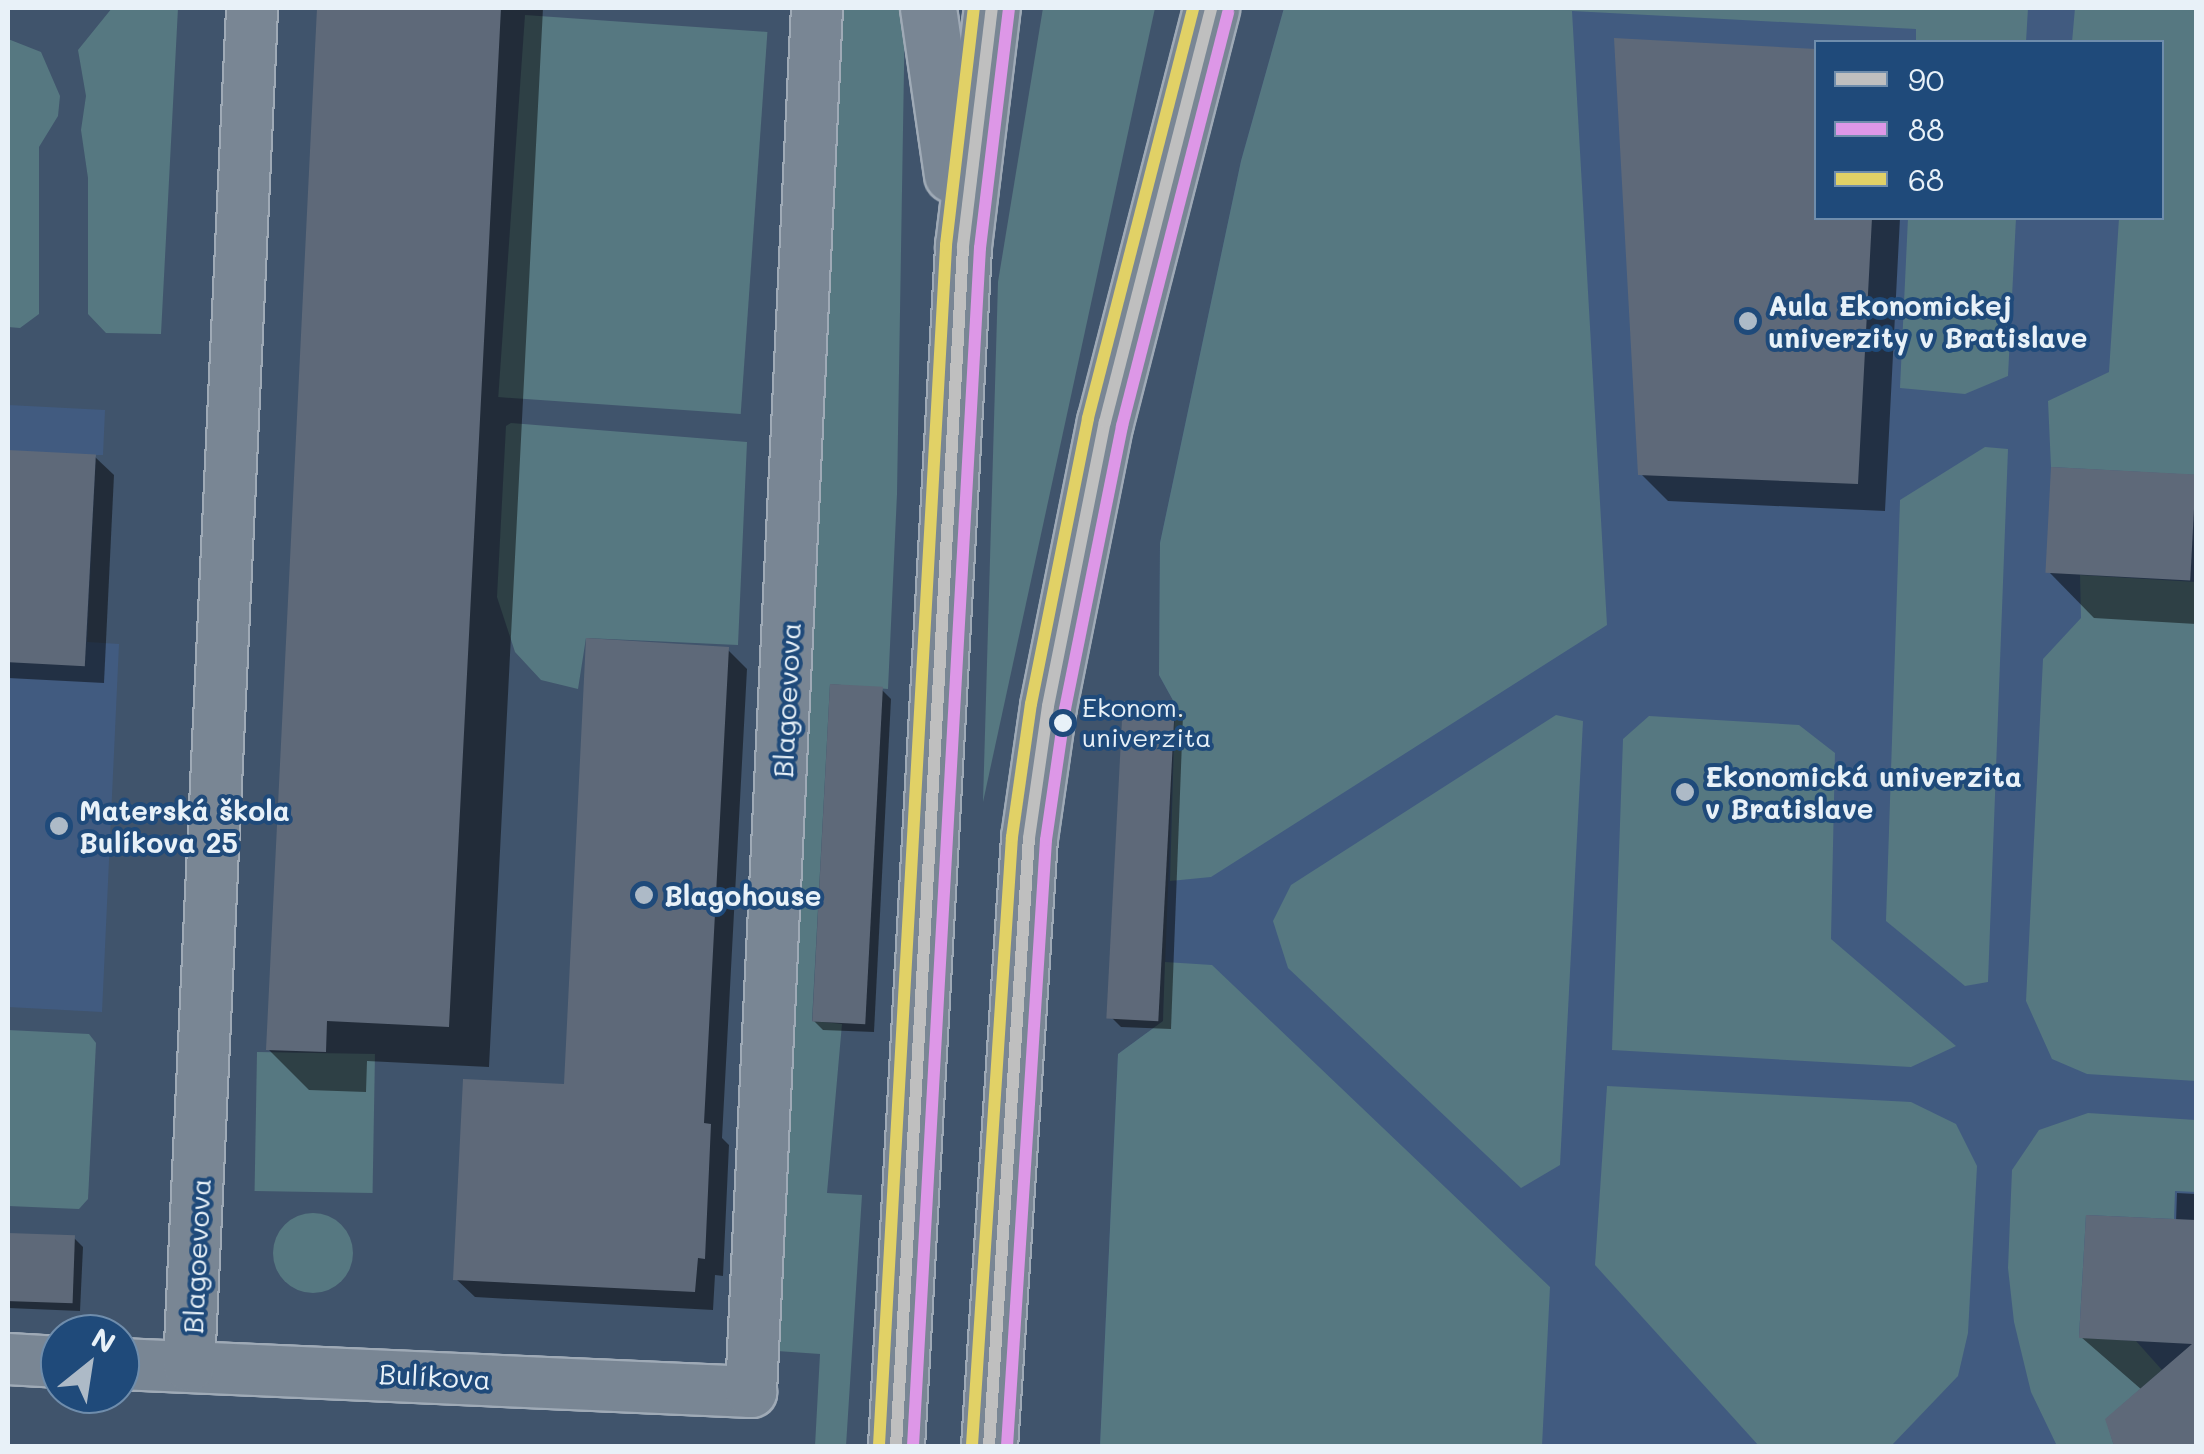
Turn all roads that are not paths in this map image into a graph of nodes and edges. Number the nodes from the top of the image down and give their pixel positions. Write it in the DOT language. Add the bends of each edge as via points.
graph roads {
  1 [pos="252,8"];
  2 [pos="817,8"];
  3 [pos="928,8"];
  4 [pos="992,8"];
  5 [pos="1211,8"];
  6 [pos="963,246"];
  7 [pos="8,1360"];
  8 [pos="40,1361"];
  9 [pos="140,1365"];
  10 [pos="190,1366"];
  11 [pos="751,1392"];
  12 [pos="896,1446"];
  13 [pos="989,1446"];
  1 -- 10 [label="street, Blagoevova"];
  2 -- 11 [label="street, Blagoevova"];
  3 -- 6 [label="main road"];
  4 -- 6 [label="main road"];
  5 -- 13 [label="main road" via="1105,422 1048,706 1028,838"];
  6 -- 12 [label="main road"];
  7 -- 8 [label="street"];
  9 -- 10 [label="street, Bulíkova"];
  10 -- 11 [label="street, Bulíkova"];
}
